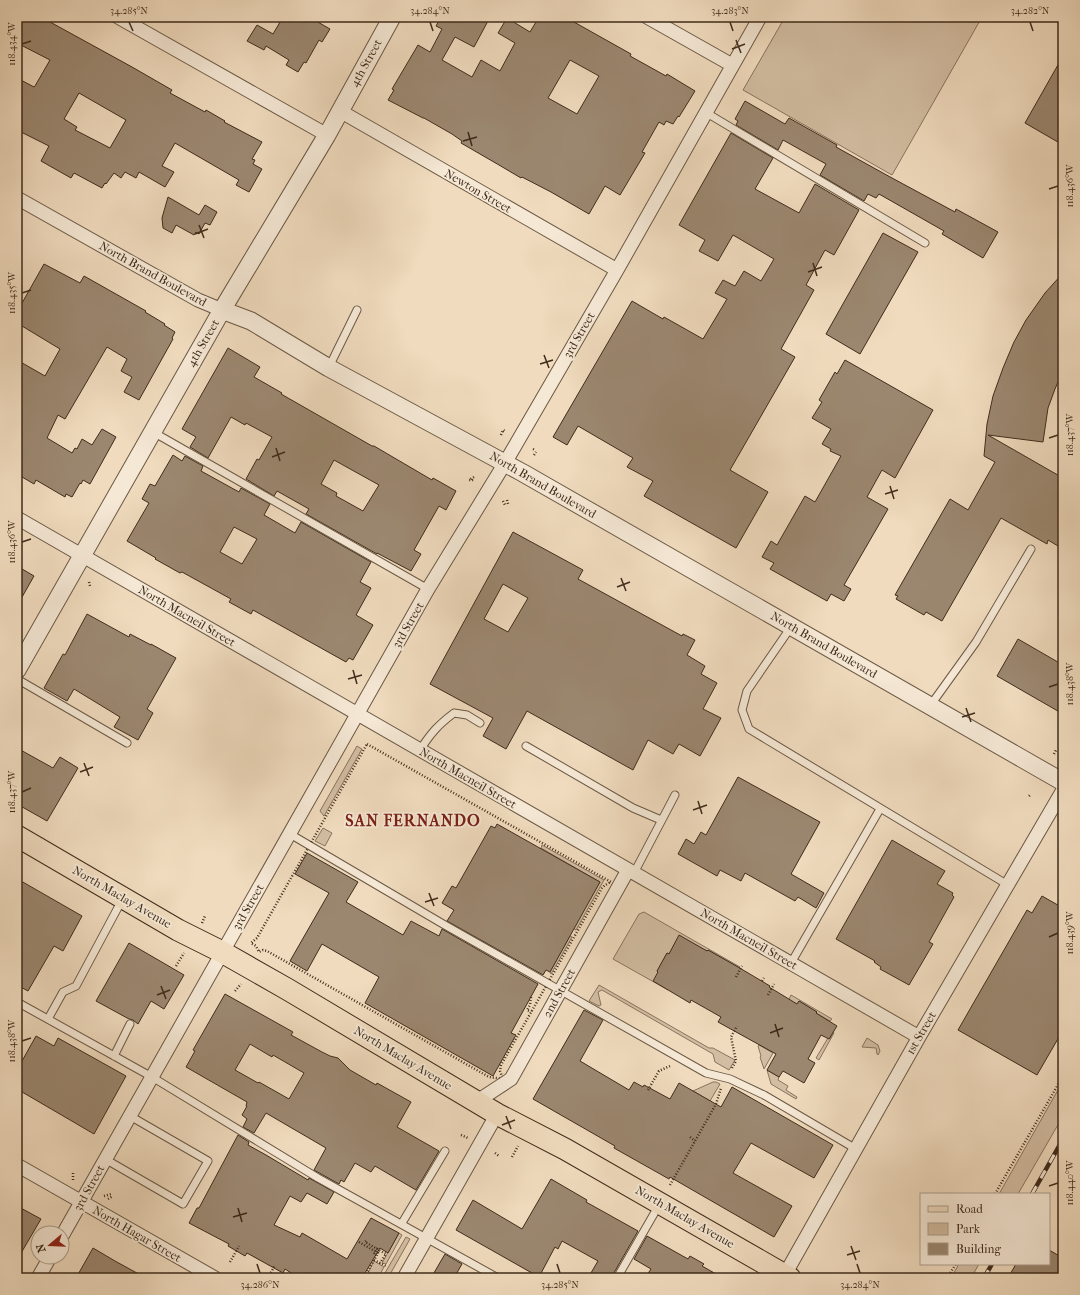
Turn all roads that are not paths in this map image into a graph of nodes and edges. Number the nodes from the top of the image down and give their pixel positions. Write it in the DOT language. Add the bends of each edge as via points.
graph roads {
  1 [pos="118,17"];
  2 [pos="392,17"];
  3 [pos="647,17"];
  4 [pos="760,17"];
  5 [pos="732,65"];
  6 [pos="340,111"];
  7 [pos="705,112"];
  8 [pos="326,135"];
  9 [pos="17,198"];
  10 [pos="925,243"];
  11 [pos="617,270"];
  12 [pos="222,310"];
  13 [pos="357,310"];
  14 [pos="329,368"];
  15 [pos="153,431"];
  16 [pos="504,463"];
  17 [pos="17,518"];
  18 [pos="1031,549"];
  19 [pos="82,556"];
  20 [pos="428,589"];
  21 [pos="791,627"];
  22 [pos="17,670"];
  23 [pos="17,679"];
  24 [pos="930,706"];
  25 [pos="358,713"];
  26 [pos="480,723"];
  27 [pos="128,743"];
  28 [pos="526,746"];
  29 [pos="420,750"];
  30 [pos="1063,782"];
  31 [pos="1063,790"];
  32 [pos="675,794"];
  33 [pos="880,809"];
  34 [pos="661,820"];
  35 [pos="290,834"];
  36 [pos="17,836"];
  37 [pos="631,872"];
  38 [pos="1008,885"];
  39 [pos="123,898"];
  40 [pos="222,952"];
  41 [pos="791,963"];
  42 [pos="561,990"];
  43 [pos="17,1002"];
  44 [pos="48,1019"];
  45 [pos="130,1024"];
  46 [pos="919,1037"];
  47 [pos="114,1056"];
  48 [pos="152,1077"];
  49 [pos="476,1102"];
  50 [pos="497,1114"];
  51 [pos="130,1116"];
  52 [pos="856,1148"];
  53 [pos="445,1151"];
  54 [pos="105,1159"];
  55 [pos="17,1166"];
  56 [pos="81,1202"];
  57 [pos="660,1203"];
  58 [pos="402,1223"];
  59 [pos="68,1225"];
  60 [pos="427,1238"];
  61 [pos="45,1265"];
  62 [pos="786,1277"];
  63 [pos="38,1278"];
  64 [pos="215,1278"];
  65 [pos="404,1278"];
  66 [pos="498,1278"];
  67 [pos="618,1278"];
  1 -- 8 [label="street"];
  2 -- 6 [label="street, 4th Street"];
  3 -- 5 [label="street"];
  4 -- 5 [label="street, 3rd Street"];
  5 -- 7 [label="street, 3rd Street"];
  6 -- 8 [label="street, 4th Street"];
  6 -- 11 [label="street, Newton Street"];
  7 -- 10 [label="lane"];
  7 -- 11 [label="street, 3rd Street"];
  8 -- 12 [label="street, 4th Street"];
  9 -- 12 [label="street, North Brand Boulevard" via="198,300"];
  11 -- 16 [label="street, 3rd Street"];
  12 -- 14 [label="street, North Brand Boulevard" via="251,321"];
  12 -- 15 [label="street, 4th Street"];
  13 -- 14 [label="lane"];
  14 -- 16 [label="street, North Brand Boulevard"];
  15 -- 19 [label="street, 4th Street"];
  15 -- 20 [label="lane"];
  16 -- 20 [label="street, 3rd Street"];
  16 -- 21 [label="street, North Brand Boulevard"];
  17 -- 19 [label="street, North Macneil Street"];
  18 -- 24 [label="lane" via="976,642"];
  19 -- 22 [label="street, 4th Street"];
  19 -- 25 [label="street, North Macneil Street"];
  20 -- 25 [label="street, 3rd Street"];
  21 -- 24 [label="street, North Brand Boulevard"];
  21 -- 33 [label="lane" via="747,691 742,710 749,729"];
  23 -- 27 [label="lane"];
  24 -- 30 [label="street, North Brand Boulevard"];
  25 -- 29 [label="street, North Macneil Street"];
  25 -- 35 [label="street, 3rd Street"];
  26 -- 29 [label="lane" via="467,715 454,714 431,732"];
  28 -- 34 [label="lane" via="633,808"];
  29 -- 37 [label="street, North Macneil Street"];
  31 -- 38 [label="street, 1st Street"];
  32 -- 34 [label="lane"];
  33 -- 38 [label="lane"];
  33 -- 41 [label="lane"];
  34 -- 37 [label="lane"];
  35 -- 40 [label="street, 3rd Street"];
  35 -- 42 [label="lane"];
  36 -- 39 [label="main road, North Maclay Avenue"];
  37 -- 41 [label="street, North Macneil Street"];
  37 -- 42 [label="street, 2nd Street"];
  38 -- 46 [label="street, 1st Street"];
  39 -- 40 [label="main road, North Maclay Avenue"];
  39 -- 44 [label="lane" via="76,986 63,992"];
  40 -- 48 [label="street, 3rd Street"];
  40 -- 49 [label="main road, North Maclay Avenue"];
  41 -- 46 [label="street, North Macneil Street"];
  42 -- 49 [label="street, 2nd Street" via="509,1080"];
  42 -- 52 [label="lane" via="706,1073 727,1078 764,1095"];
  43 -- 44 [label="lane"];
  44 -- 47 [label="lane"];
  45 -- 47 [label="lane"];
  46 -- 52 [label="street, 1st Street"];
  47 -- 48 [label="lane"];
  48 -- 51 [label="street, 3rd Street"];
  48 -- 58 [label="lane" via="318,1178"];
  49 -- 50 [label="main road, North Maclay Avenue"];
  50 -- 57 [label="main road, North Maclay Avenue"];
  50 -- 60 [label="street"];
  51 -- 54 [label="street, 3rd Street"];
  51 -- 54 [label="lane" via="208,1161 205,1167 183,1204"];
  52 -- 62 [label="street, 1st Street"];
  53 -- 58 [label="lane"];
  54 -- 56 [label="street, 3rd Street"];
  55 -- 56 [label="street, North Hagar Street"];
  56 -- 59 [label="street, 3rd Street"];
  56 -- 64 [label="street, North Hagar Street"];
  57 -- 62 [label="main road, North Maclay Avenue"];
  57 -- 67 [label="lane"];
  58 -- 60 [label="lane"];
  60 -- 65 [label="street"];
  60 -- 66 [label="lane"];
  61 -- 63 [label="street"];
}
